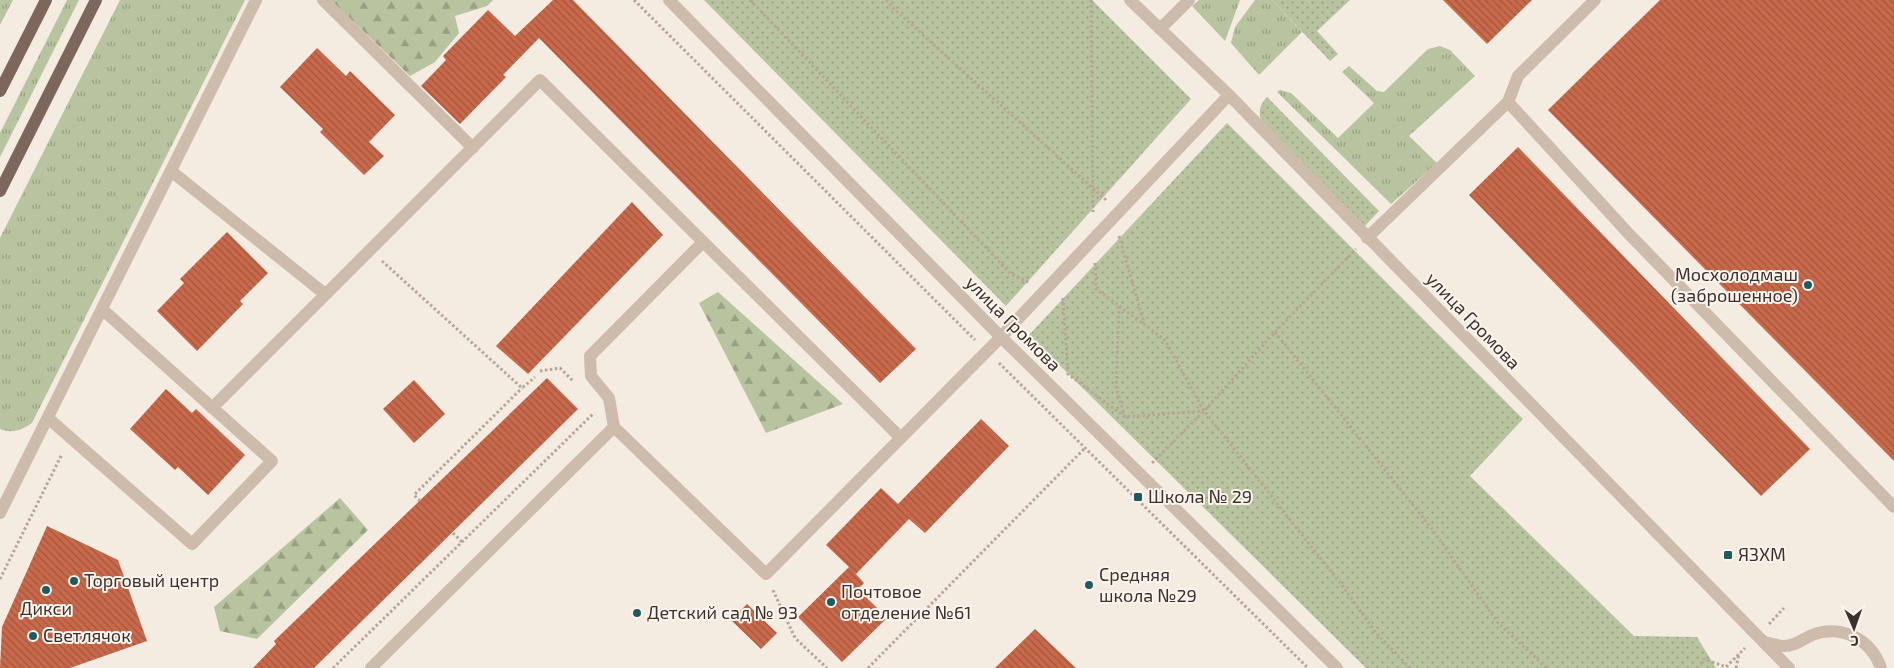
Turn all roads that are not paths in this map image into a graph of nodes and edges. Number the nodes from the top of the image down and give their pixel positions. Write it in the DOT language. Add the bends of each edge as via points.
graph roads {
  1 [pos="46,0"];
  2 [pos="96,0"];
  3 [pos="256,0"];
  4 [pos="323,0"];
  5 [pos="669,0"];
  6 [pos="1130,0"];
  7 [pos="1189,0"];
  8 [pos="1595,0"];
  9 [pos="1160,29"];
  10 [pos="0,91"];
  11 [pos="1229,95"];
  12 [pos="1508,102"];
  13 [pos="473,148"];
  14 [pos="171,171"];
  15 [pos="0,191"];
  16 [pos="1367,238"];
  17 [pos="704,242"];
  18 [pos="326,294"];
  19 [pos="102,308"];
  20 [pos="1001,337"];
  21 [pos="212,408"];
  22 [pos="48,418"];
  23 [pos="614,427"];
  24 [pos="901,438"];
  25 [pos="1894,507"];
  26 [pos="0,514"];
  27 [pos="1764,642"];
  28 [pos="371,668"];
  29 [pos="1337,668"];
  30 [pos="1789,668"];
  31 [pos="1881,668"];
  1 -- 10 [label="main road"];
  2 -- 15 [label="main road"];
  3 -- 14 [label="street"];
  4 -- 13 [label="street"];
  5 -- 20 [label="street, улица Громова"];
  6 -- 9 [label="street, улица Громова"];
  7 -- 9 [label="street"];
  8 -- 12 [label="street" via="1518,76"];
  9 -- 11 [label="street, улица Громова"];
  11 -- 16 [label="street, улица Громова"];
  11 -- 20 [label="street"];
  12 -- 16 [label="street"];
  12 -- 25 [label="street" via="1628,234"];
  13 -- 17 [label="street" via="540,80"];
  13 -- 18 [label="street"];
  14 -- 18 [label="street"];
  14 -- 19 [label="street"];
  16 -- 27 [label="street, улица Громова"];
  17 -- 23 [label="street" via="590,356 591,376 609,398"];
  17 -- 24 [label="street"];
  18 -- 21 [label="street"];
  19 -- 21 [label="street"];
  19 -- 22 [label="street"];
  20 -- 24 [label="street"];
  20 -- 29 [label="street, улица Громова"];
  21 -- 22 [label="street" via="272,461 192,544"];
  22 -- 26 [label="street"];
  23 -- 24 [label="street" via="766,574"];
  23 -- 28 [label="street"];
  27 -- 30 [label="street, улица Громова"];
  27 -- 31 [label="street" via="1784,646 1811,635 1843,631 1870,649"];
}
